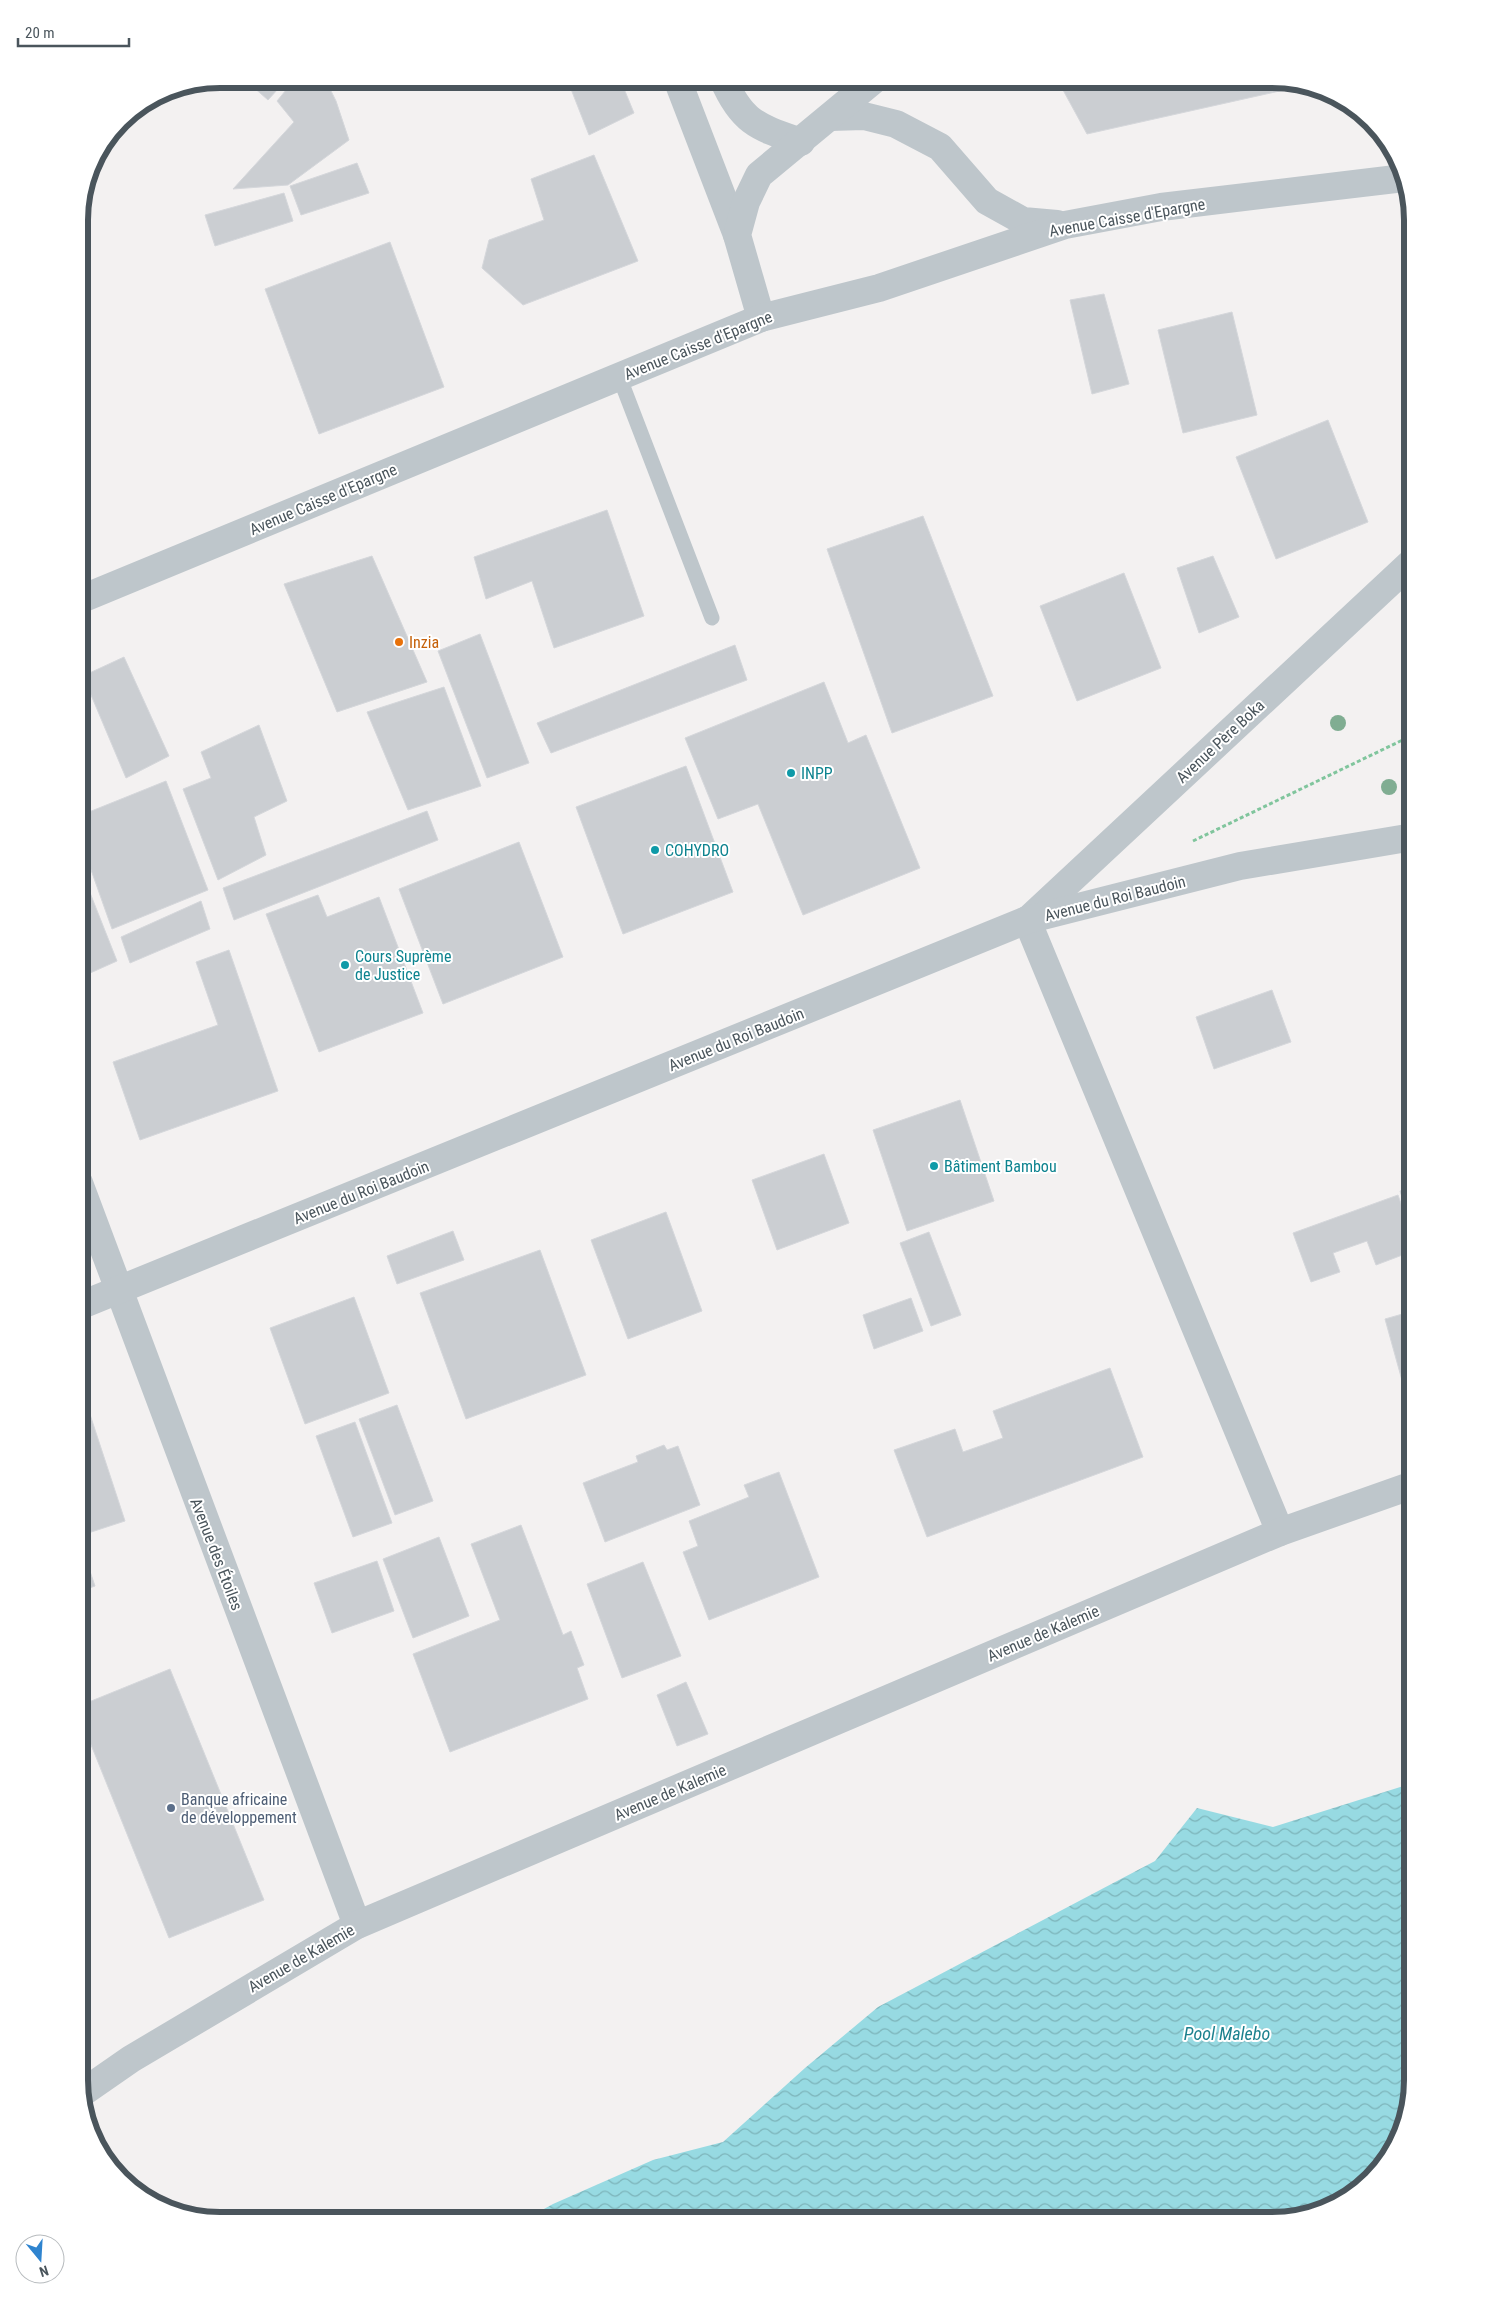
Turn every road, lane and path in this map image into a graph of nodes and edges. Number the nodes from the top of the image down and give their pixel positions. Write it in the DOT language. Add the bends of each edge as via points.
graph roads {
  1 [pos="680,88"];
  2 [pos="727,88"];
  3 [pos="864,88"];
  4 [pos="830,117"];
  5 [pos="801,142"];
  6 [pos="1398,179"];
  7 [pos="1065,225"];
  8 [pos="737,235"];
  9 [pos="761,318"];
  10 [pos="619,376"];
  11 [pos="1404,569"];
  12 [pos="88,596"];
  13 [pos="712,618"];
  14 [pos="1404,739"];
  15 [pos="1404,839"];
  16 [pos="1185,845"];
  17 [pos="1027,920"];
  18 [pos="88,1209"];
  19 [pos="118,1291"];
  20 [pos="88,1303"];
  21 [pos="1404,1488"];
  22 [pos="1280,1532"];
  23 [pos="357,1925"];
  24 [pos="88,2088"];
  1 -- 8 [label="street"];
  2 -- 5 [label="street" via="747,119 764,129"];
  3 -- 4 [label="street"];
  4 -- 5 [label="street"];
  4 -- 7 [label="street" via="864,116 896,124 940,147 987,201 1023,221"];
  5 -- 8 [label="street" via="759,175 746,202"];
  6 -- 7 [label="street, Avenue Caisse d'Epargne" via="1161,207"];
  7 -- 9 [label="street, Avenue Caisse d'Epargne" via="879,288"];
  8 -- 9 [label="street"];
  9 -- 10 [label="street, Avenue Caisse d'Epargne"];
  10 -- 12 [label="street, Avenue Caisse d'Epargne"];
  10 -- 13 [label="lane"];
  11 -- 17 [label="street, Avenue Père Boka"];
  14 -- 16 [label="path"];
  15 -- 17 [label="street, Avenue du Roi Baudoin" via="1240,866"];
  17 -- 19 [label="street, Avenue du Roi Baudoin"];
  17 -- 22 [label="street"];
  18 -- 19 [label="street, Avenue des Étoiles"];
  19 -- 20 [label="street, Avenue du Roi Baudoin"];
  19 -- 23 [label="street, Avenue des Étoiles"];
  21 -- 22 [label="street, Avenue de Kalemie"];
  22 -- 23 [label="street, Avenue de Kalemie"];
  23 -- 24 [label="street, Avenue de Kalemie" via="131,2059"];
}
